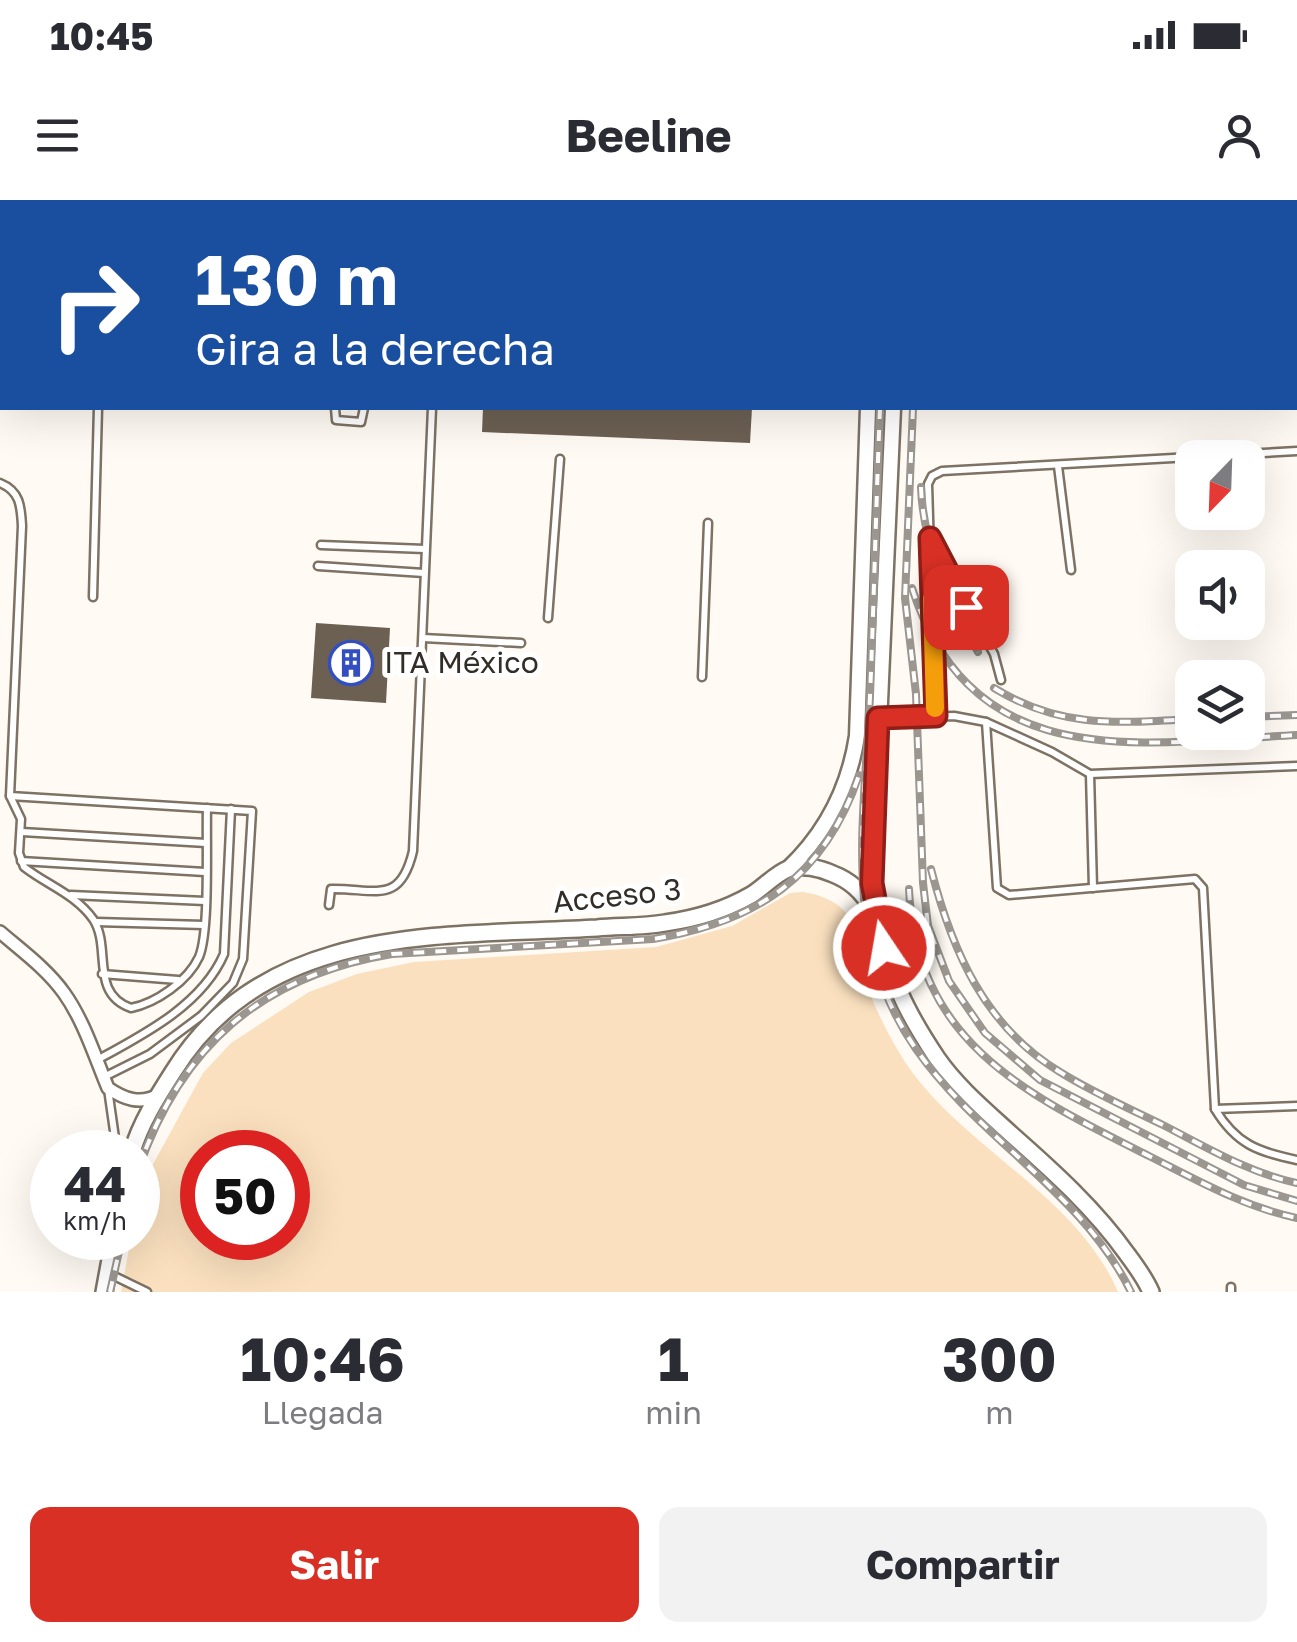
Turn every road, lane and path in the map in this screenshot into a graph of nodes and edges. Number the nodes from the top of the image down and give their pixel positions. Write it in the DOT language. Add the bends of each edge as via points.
graph roads {
  1 [pos="96,410"];
  2 [pos="335,410"];
  3 [pos="364,410"];
  4 [pos="432,410"];
  5 [pos="868,410"];
  6 [pos="893,410"];
  7 [pos="1297,452"];
  8 [pos="560,459"];
  9 [pos="1058,466"];
  10 [pos="0,483"];
  11 [pos="708,523"];
  12 [pos="930,538"];
  13 [pos="321,545"];
  14 [pos="425,549"];
  15 [pos="318,566"];
  16 [pos="1071,570"];
  17 [pos="424,573"];
  18 [pos="93,597"];
  19 [pos="548,618"];
  20 [pos="422,638"];
  21 [pos="521,643"];
  22 [pos="702,677"];
  23 [pos="1001,680"];
  24 [pos="936,716"];
  25 [pos="878,718"];
  26 [pos="986,722"];
  27 [pos="1297,766"];
  28 [pos="1090,774"];
  29 [pos="10,796"];
  30 [pos="208,808"];
  31 [pos="231,809"];
  32 [pos="22,832"];
  33 [pos="206,843"];
  34 [pos="21,861"];
  35 [pos="788,869"];
  36 [pos="205,872"];
  37 [pos="1093,888"];
  38 [pos="70,895"];
  39 [pos="205,901"];
  40 [pos="329,905"];
  41 [pos="876,910"];
  42 [pos="96,922"];
  43 [pos="204,926"];
  44 [pos="0,932"];
  45 [pos="102,974"];
  46 [pos="179,980"];
  47 [pos="96,1061"];
  48 [pos="106,1082"];
  49 [pos="158,1095"];
  50 [pos="1297,1106"];
  51 [pos="1215,1109"];
  52 [pos="114,1130"];
  53 [pos="139,1130"];
  54 [pos="1297,1160"];
  55 [pos="105,1284"];
  56 [pos="147,1292"];
  57 [pos="1151,1292"];
  1 -- 18 [label="lane"];
  2 -- 3 [label="lane" via="338,421 361,422"];
  4 -- 14 [label="lane"];
  5 -- 35 [label="street" via="854,759 824,829"];
  6 -- 25 [label="street"];
  7 -- 9 [label="lane"];
  8 -- 19 [label="lane"];
  9 -- 12 [label="lane" via="932,476"];
  9 -- 16 [label="lane"];
  10 -- 29 [label="lane" via="15,492 22,526"];
  11 -- 22 [label="lane"];
  12 -- 23 [label="lane" via="994,654"];
  12 -- 24 [label="lane"];
  13 -- 14 [label="lane"];
  14 -- 17 [label="lane"];
  15 -- 17 [label="lane"];
  17 -- 20 [label="lane"];
  20 -- 21 [label="lane"];
  20 -- 40 [label="lane" via="408,874 390,889 332,889"];
  24 -- 25 [label="lane"];
  24 -- 26 [label="lane"];
  25 -- 41 [label="street"];
  26 -- 28 [label="lane"];
  26 -- 37 [label="lane" via="998,888 1009,895"];
  27 -- 28 [label="lane"];
  28 -- 37 [label="lane"];
  29 -- 30 [label="lane"];
  29 -- 32 [label="lane"];
  30 -- 31 [label="lane"];
  30 -- 33 [label="lane"];
  31 -- 47 [label="lane" via="224,954 216,972 140,1037"];
  31 -- 48 [label="lane" via="252,810 243,959 233,983 201,1016"];
  32 -- 33 [label="lane"];
  32 -- 34 [label="lane"];
  33 -- 36 [label="lane"];
  34 -- 36 [label="lane"];
  34 -- 38 [label="lane"];
  35 -- 41 [label="main road" via="818,869 847,880"];
  35 -- 49 [label="main road, Acceso 3" via="749,896 664,924 387,940 337,951 289,969 216,1017"];
  36 -- 39 [label="lane"];
  37 -- 51 [label="lane" via="1194,880 1204,888"];
  38 -- 39 [label="lane"];
  38 -- 42 [label="lane"];
  39 -- 43 [label="lane"];
  41 -- 57 [label="main road" via="901,994 948,1074 1109,1228"];
  42 -- 43 [label="lane"];
  42 -- 45 [label="lane"];
  43 -- 46 [label="lane" via="197,962"];
  44 -- 47 [label="street" via="62,990"];
  45 -- 46 [label="lane"];
  45 -- 46 [label="lane" via="118,1002 131,1008 161,997"];
  47 -- 48 [label="street"];
  48 -- 49 [label="street" via="134,1100"];
  48 -- 52 [label="lane"];
  49 -- 53 [label="main road, Acceso 3"];
  50 -- 51 [label="lane"];
  51 -- 54 [label="lane" via="1244,1142"];
  55 -- 56 [label="lane"];
}
